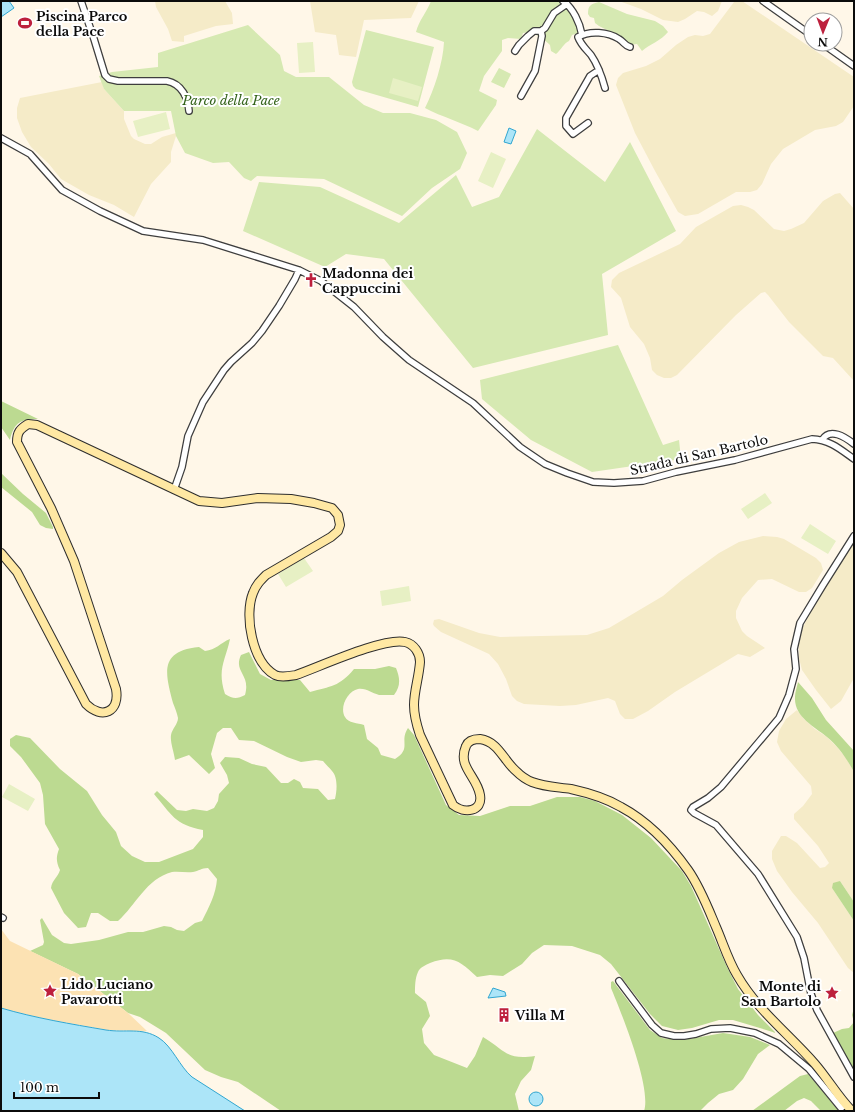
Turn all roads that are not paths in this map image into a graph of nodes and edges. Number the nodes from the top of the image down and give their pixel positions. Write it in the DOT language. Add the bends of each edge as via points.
graph roads {
  1 [pos="81,1"];
  2 [pos="763,1"];
  3 [pos="565,2"];
  4 [pos="803,29"];
  5 [pos="541,31"];
  6 [pos="582,35"];
  7 [pos="630,47"];
  8 [pos="515,51"];
  9 [pos="834,52"];
  10 [pos="854,66"];
  11 [pos="599,70"];
  12 [pos="605,88"];
  13 [pos="521,96"];
  14 [pos="190,111"];
  15 [pos="588,124"];
  16 [pos="1,138"];
  17 [pos="299,270"];
  18 [pos="822,440"];
  19 [pos="854,444"];
  20 [pos="854,459"];
  21 [pos="174,490"];
  22 [pos="854,536"];
  23 [pos="1,553"];
  24 [pos="619,981"];
  25 [pos="854,1077"];
  26 [pos="846,1104"];
  27 [pos="852,1111"];
  1 -- 14 [label="street" via="108,79 173,82 181,88"];
  2 -- 4 [label="street"];
  3 -- 5 [label="street"];
  3 -- 6 [label="street" via="580,25"];
  5 -- 8 [label="street" via="534,31"];
  5 -- 13 [label="street" via="535,71"];
  6 -- 7 [label="street" via="607,35 618,38"];
  6 -- 11 [label="street" via="578,37 579,41"];
  9 -- 10 [label="street"];
  11 -- 12 [label="street"];
  11 -- 15 [label="street" via="590,76 566,118 566,126 573,134"];
  16 -- 17 [label="street, Strada di San Bartolo" via="30,154 62,190 143,231 203,240"];
  17 -- 18 [label="street, Strada di San Bartolo" via="321,281 354,306 409,360 473,403 520,447 545,464 593,482 643,481 812,440"];
  17 -- 21 [label="street" via="260,335 228,366 203,402 188,436"];
  18 -- 19 [label="street, Strada di San Bartolo" via="830,432"];
  18 -- 20 [label="street"];
  21 -- 23 [label="street" via="37,424 28,424 20,429 17,437 17,442 51,508 74,561 118,697 109,712 100,713 86,704 17,572"];
  21 -- 26 [label="street" via="199,501 222,503 258,498 292,499 332,508 338,515 338,531 266,576 258,583 253,594 250,624 258,656 265,666 275,675 296,676 373,646 393,642 412,645 420,661 414,706 416,723 453,805 459,810 468,811 480,803 479,791 463,755 467,744 475,739 493,744 516,771 532,782 602,798 622,807 644,823 688,870 736,974 753,1000 816,1065"];
  22 -- 25 [label="street" via="800,623 794,649 796,669 779,718 721,787 691,810 716,825 758,874 798,937 817,1010"];
  24 -- 26 [label="street" via="661,1033 684,1036 711,1029 730,1028 755,1033 779,1044 809,1069 841,1108"];
  26 -- 27 [label="street"];
}
